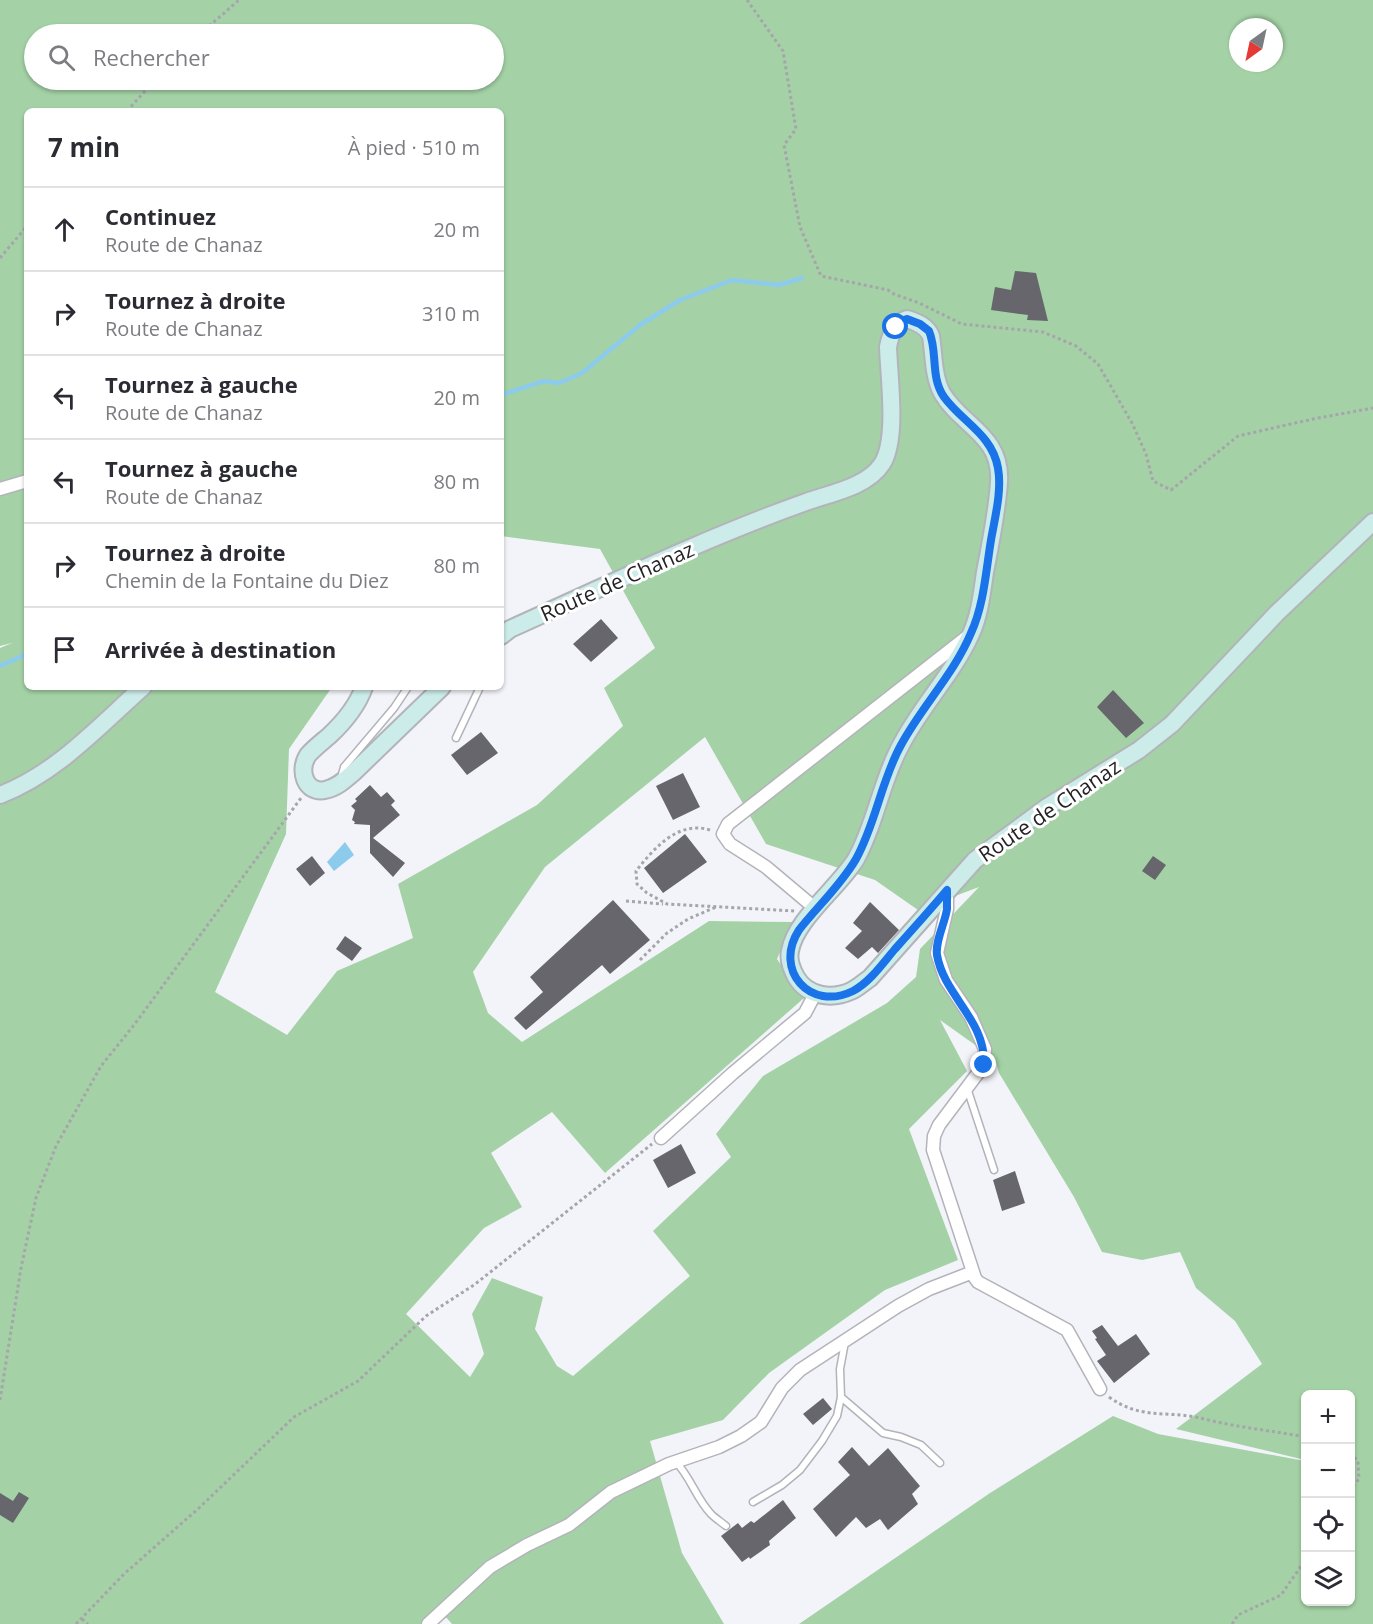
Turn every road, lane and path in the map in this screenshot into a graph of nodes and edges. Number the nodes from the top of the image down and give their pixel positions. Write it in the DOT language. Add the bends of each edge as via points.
graph roads {
  1 [pos="238,0"];
  2 [pos="747,0"];
  3 [pos="211,24"];
  4 [pos="146,90"];
  5 [pos="130,108"];
  6 [pos="24,230"];
  7 [pos="0,258"];
  8 [pos="1373,408"];
  9 [pos="24,482"];
  10 [pos="0,489"];
  11 [pos="1373,522"];
  12 [pos="971,633"];
  13 [pos="504,634"];
  14 [pos="140,690"];
  15 [pos="363,690"];
  16 [pos="406,690"];
  17 [pos="439,690"];
  18 [pos="479,690"];
  19 [pos="456,738"];
  20 [pos="338,785"];
  21 [pos="309,787"];
  22 [pos="0,795"];
  23 [pos="723,834"];
  24 [pos="947,890"];
  25 [pos="626,901"];
  26 [pos="667,904"];
  27 [pos="718,907"];
  28 [pos="814,910"];
  29 [pos="640,960"];
  30 [pos="815,994"];
  31 [pos="967,1087"];
  32 [pos="661,1138"];
  33 [pos="994,1170"];
  34 [pos="973,1272"];
  35 [pos="845,1339"];
  36 [pos="1100,1389"];
  37 [pos="841,1397"];
  38 [pos="0,1400"];
  39 [pos="1301,1436"];
  40 [pos="1355,1458"];
  41 [pos="676,1462"];
  42 [pos="940,1463"];
  43 [pos="1355,1484"];
  44 [pos="753,1502"];
  45 [pos="726,1526"];
  46 [pos="1301,1565"];
  47 [pos="82,1619"];
  48 [pos="76,1624"];
  49 [pos="88,1624"];
  50 [pos="428,1624"];
  51 [pos="1232,1624"];
  1 -- 3 [label="path"];
  2 -- 8 [label="path" via="783,51 796,129 784,145 800,227 821,276 888,290 962,324 1043,332 1077,346 1098,364 1132,423 1153,481 1171,490 1238,436"];
  4 -- 5 [label="path"];
  6 -- 7 [label="path"];
  9 -- 10 [label="street"];
  11 -- 24 [label="street, Route de Chanaz" via="1277,613 1172,724 1139,750 998,841"];
  12 -- 13 [label="street, Route de Chanaz" via="996,514 998,467 982,434 943,396 936,381 929,331 907,319 899,324 889,341 889,448 871,475 672,555"];
  12 -- 23 [label="street" via="728,825"];
  12 -- 28 [label="street, Route de Chanaz" via="901,744 855,860"];
  14 -- 22 [label="street" via="50,768 23,786"];
  15 -- 21 [label="street" via="354,710 307,757 302,769"];
  16 -- 20 [label="lane" via="344,767"];
  17 -- 20 [label="street"];
  18 -- 19 [label="lane"];
  20 -- 21 [label="street" via="317,791"];
  21 -- 38 [label="path" via="101,1066 56,1146 36,1198"];
  23 -- 26 [label="path" via="700,826 684,828 644,861 636,872 637,884"];
  23 -- 28 [label="street" via="730,844 766,867"];
  24 -- 30 [label="street, Route de Chanaz" via="880,967 854,990 841,995"];
  24 -- 31 [label="street" via="937,953 946,980 971,1017 985,1049 984,1065"];
  25 -- 26 [label="path"];
  26 -- 27 [label="path"];
  27 -- 28 [label="path"];
  27 -- 29 [label="path" via="667,933"];
  28 -- 30 [label="street, Route de Chanaz" via="792,940 789,962 797,980"];
  30 -- 32 [label="street" via="805,1014"];
  31 -- 33 [label="lane"];
  31 -- 34 [label="street" via="939,1125 933,1150"];
  32 -- 47 [label="path" via="474,1285 426,1316 358,1381 294,1417 124,1574"];
  34 -- 35 [label="street" via="929,1289"];
  34 -- 36 [label="street" via="978,1282 1067,1330"];
  35 -- 37 [label="lane"];
  35 -- 41 [label="street" via="800,1370 782,1388 761,1422 741,1436"];
  36 -- 39 [label="path" via="1119,1404 1140,1412 1193,1416"];
  37 -- 42 [label="lane" via="883,1433 921,1445"];
  37 -- 44 [label="lane" via="837,1416 800,1470"];
  40 -- 43 [label="path" via="1359,1479"];
  41 -- 45 [label="lane" via="711,1514"];
  41 -- 50 [label="street" via="611,1492 569,1525 490,1567"];
  46 -- 51 [label="path" via="1281,1595 1238,1615"];
  47 -- 48 [label="path"];
  47 -- 49 [label="path"];
}
